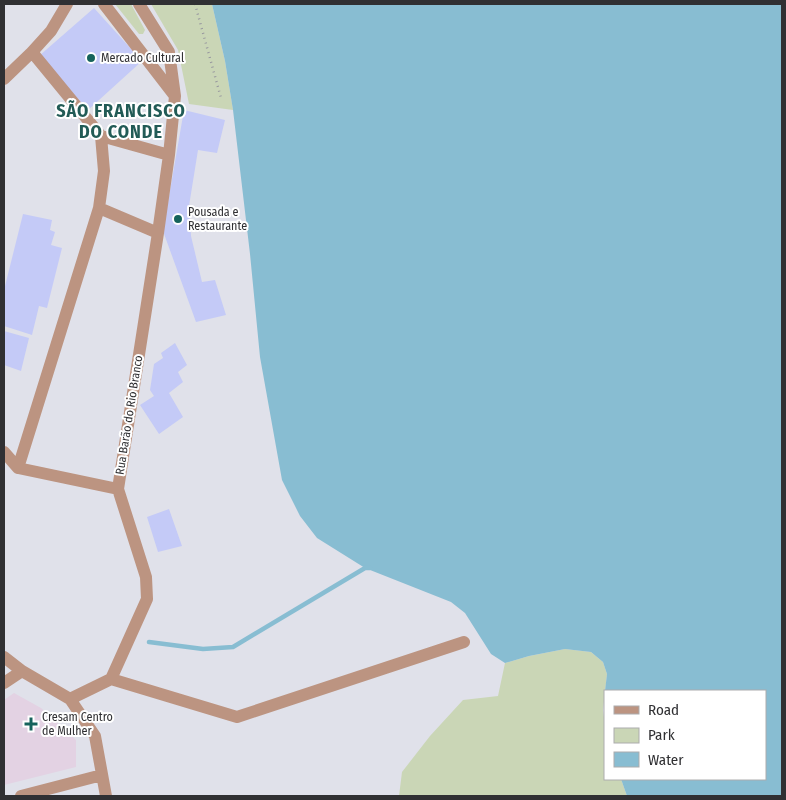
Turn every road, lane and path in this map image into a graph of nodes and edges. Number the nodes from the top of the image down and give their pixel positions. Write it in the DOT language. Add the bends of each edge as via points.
graph roads {
  1 [pos="67,4"];
  2 [pos="104,4"];
  3 [pos="140,4"];
  4 [pos="195,4"];
  5 [pos="32,52"];
  6 [pos="4,79"];
  7 [pos="175,96"];
  8 [pos="221,98"];
  9 [pos="101,136"];
  10 [pos="169,155"];
  11 [pos="99,208"];
  12 [pos="158,233"];
  13 [pos="4,452"];
  14 [pos="18,468"];
  15 [pos="118,489"];
  16 [pos="464,642"];
  17 [pos="4,658"];
  18 [pos="22,670"];
  19 [pos="111,679"];
  20 [pos="4,683"];
  21 [pos="70,699"];
  22 [pos="102,775"];
  23 [pos="21,796"];
  24 [pos="106,796"];
  1 -- 5 [label="street" via="51,31"];
  2 -- 7 [label="street"];
  3 -- 7 [label="street, Rua Barão do Rio Branco" via="169,52"];
  4 -- 8 [label="path"];
  5 -- 6 [label="street"];
  5 -- 9 [label="street"];
  7 -- 10 [label="street, Rua Barão do Rio Branco"];
  9 -- 10 [label="street"];
  9 -- 11 [label="street" via="104,171"];
  10 -- 12 [label="street, Rua Barão do Rio Branco"];
  11 -- 12 [label="street"];
  11 -- 14 [label="street"];
  12 -- 15 [label="street, Rua Barão do Rio Branco"];
  13 -- 14 [label="street"];
  14 -- 15 [label="street"];
  15 -- 19 [label="street, Rua Barão do Rio Branco" via="146,577 147,599"];
  16 -- 19 [label="street" via="237,717"];
  17 -- 18 [label="street"];
  18 -- 20 [label="street"];
  18 -- 21 [label="street"];
  19 -- 21 [label="street"];
  21 -- 22 [label="street" via="95,736"];
  22 -- 23 [label="street"];
  22 -- 24 [label="street"];
}
